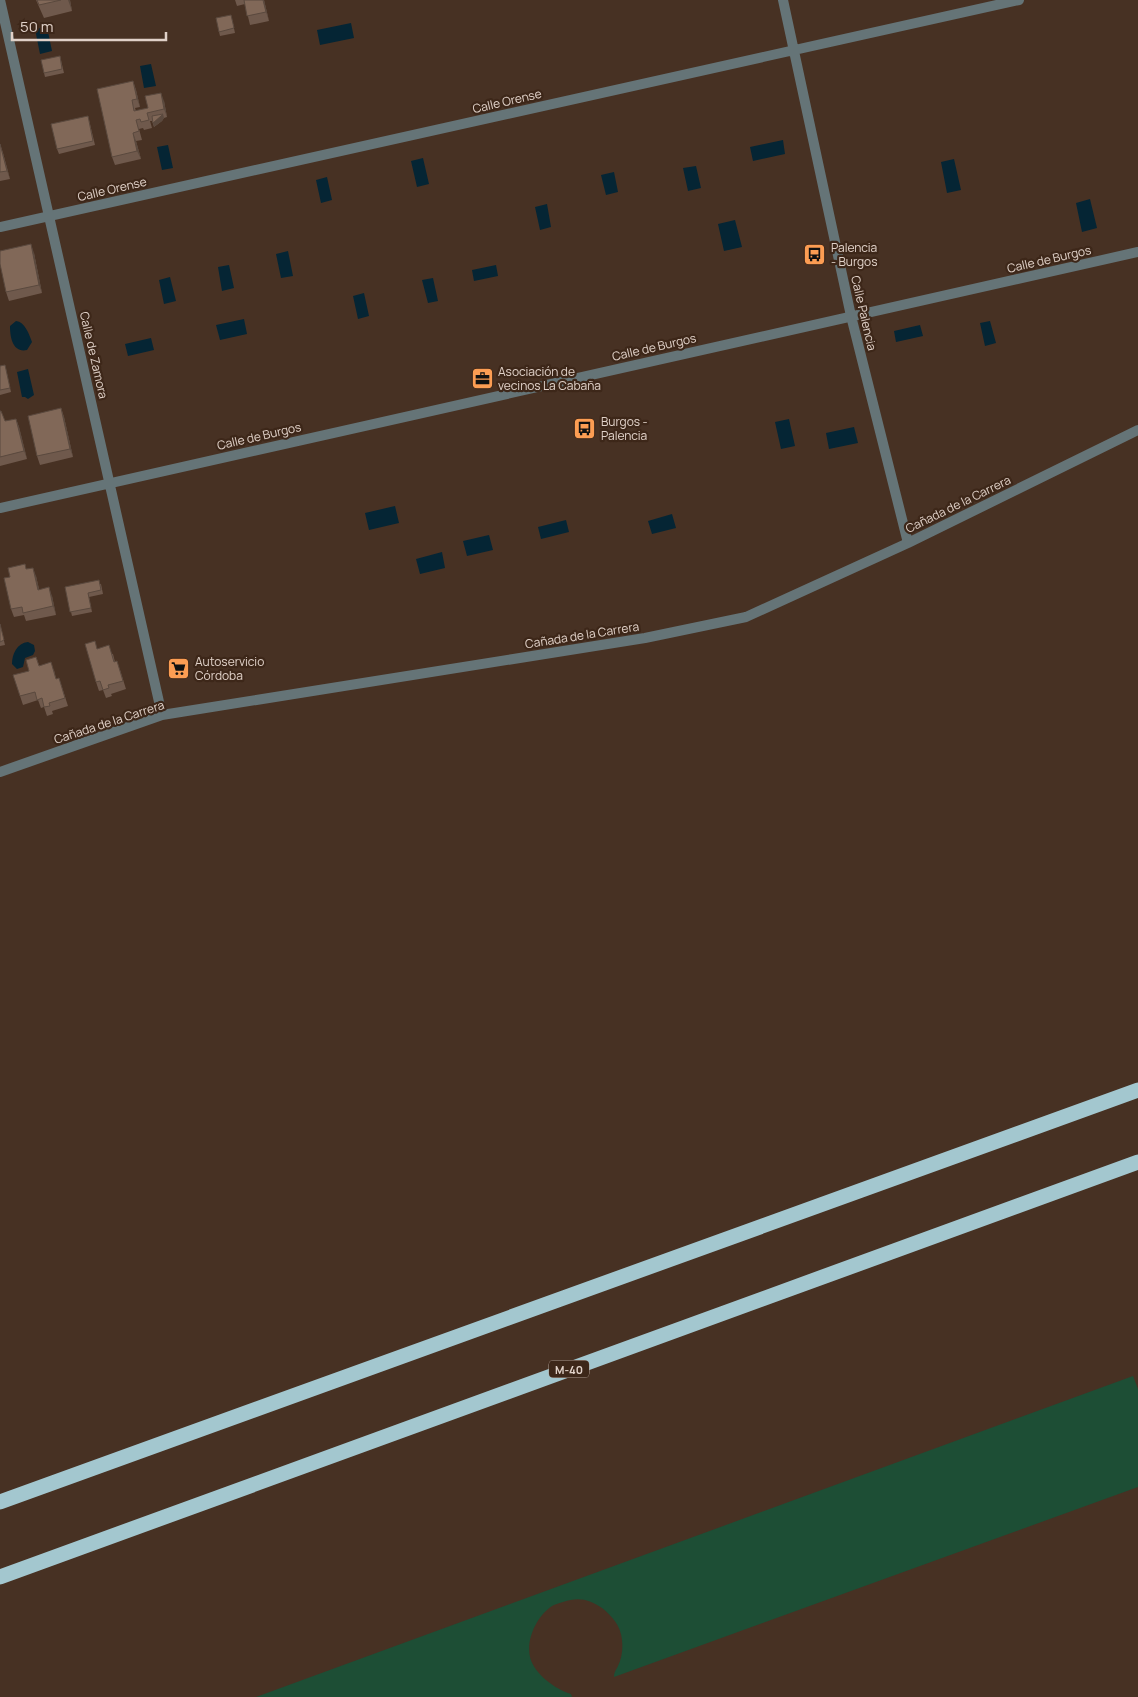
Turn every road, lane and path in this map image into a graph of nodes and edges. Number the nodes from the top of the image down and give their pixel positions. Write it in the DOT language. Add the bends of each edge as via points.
graph roads {
  1 [pos="0,0"];
  2 [pos="783,0"];
  3 [pos="1019,0"];
  4 [pos="795,50"];
  5 [pos="50,216"];
  6 [pos="0,227"];
  7 [pos="1138,252"];
  8 [pos="852,316"];
  9 [pos="1138,430"];
  10 [pos="110,482"];
  11 [pos="0,508"];
  12 [pos="908,543"];
  13 [pos="162,715"];
  14 [pos="0,772"];
  15 [pos="1138,1090"];
  16 [pos="1138,1162"];
  17 [pos="0,1502"];
  18 [pos="0,1577"];
  1 -- 5 [label="street, Calle de Zamora"];
  2 -- 4 [label="street, Calle Palencia"];
  3 -- 4 [label="street, Calle Orense"];
  4 -- 5 [label="street, Calle Orense"];
  4 -- 8 [label="street, Calle Palencia"];
  5 -- 6 [label="street, Calle Orense"];
  5 -- 10 [label="street, Calle de Zamora"];
  7 -- 8 [label="street, Calle de Burgos"];
  8 -- 10 [label="street, Calle de Burgos"];
  8 -- 12 [label="street, Calle Palencia"];
  9 -- 12 [label="street, Cañada de la Carrera"];
  10 -- 11 [label="street, Calle de Burgos"];
  10 -- 13 [label="street, Calle de Zamora"];
  12 -- 13 [label="street, Cañada de la Carrera" via="746,617 645,638"];
  13 -- 14 [label="street, Cañada de la Carrera"];
  15 -- 17 [label="highway"];
  16 -- 18 [label="highway, M-40"];
}
